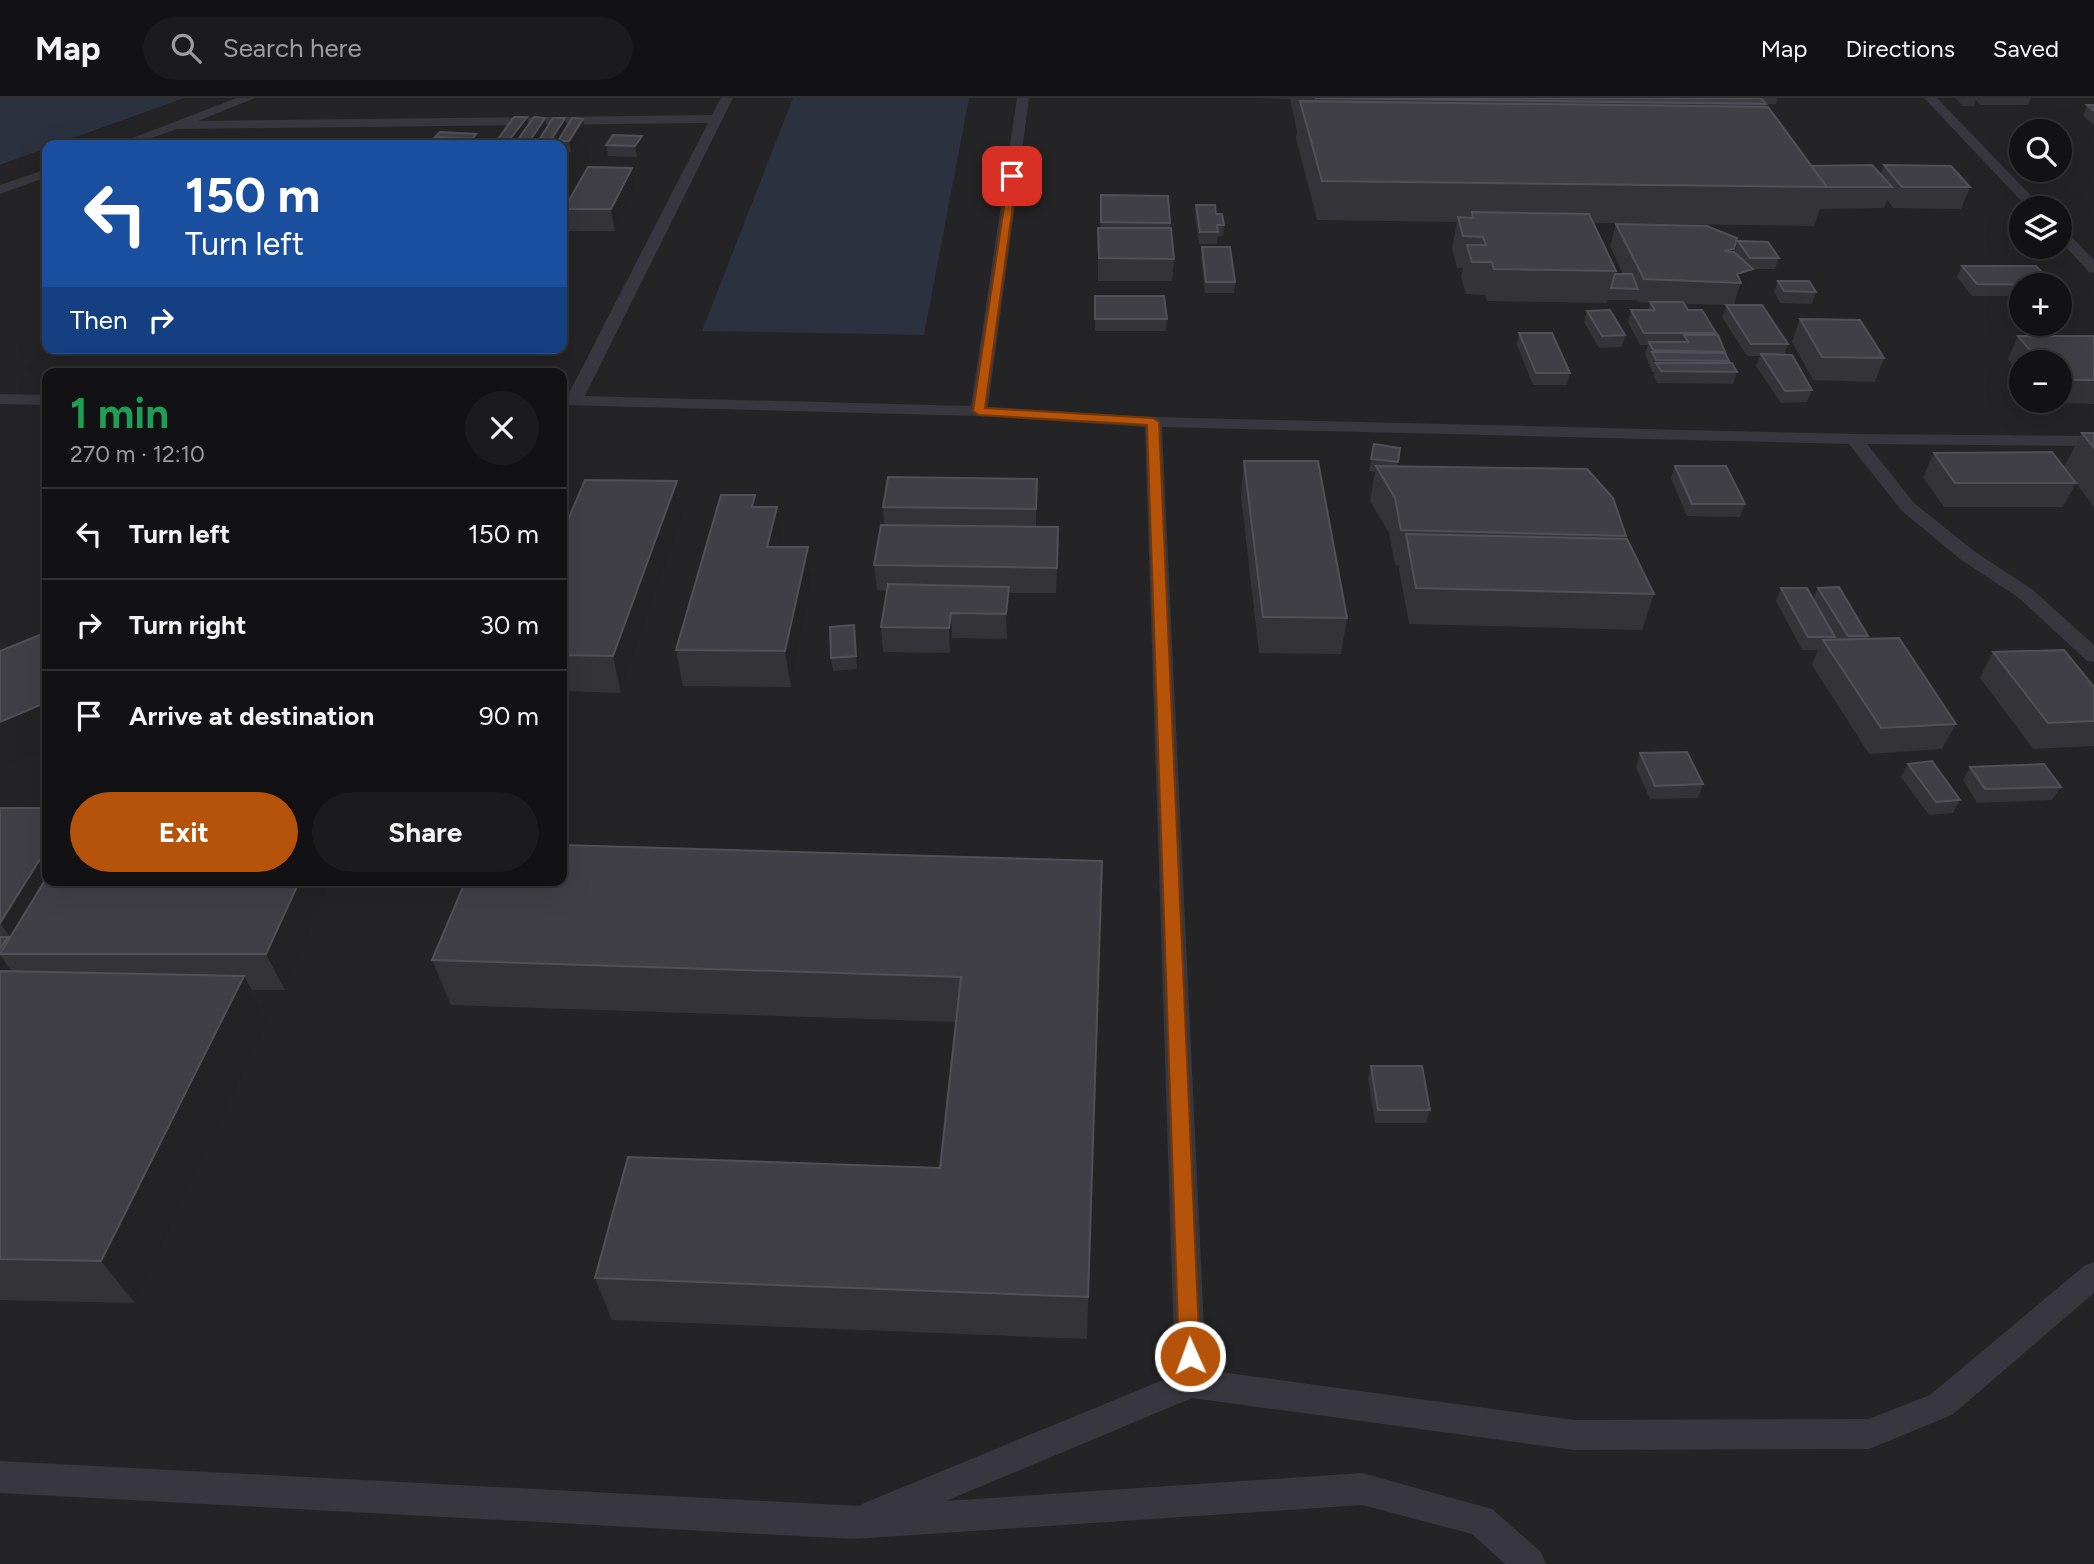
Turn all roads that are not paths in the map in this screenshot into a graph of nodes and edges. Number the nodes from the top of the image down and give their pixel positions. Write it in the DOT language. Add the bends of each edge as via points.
graph roads {
  1 [pos="249,98"];
  2 [pos="727,98"];
  3 [pos="1023,98"];
  4 [pos="1930,98"];
  5 [pos="718,119"];
  6 [pos="174,125"];
  7 [pos="134,140"];
  8 [pos="42,175"];
  9 [pos="0,190"];
  10 [pos="2024,196"];
  11 [pos="2072,246"];
  12 [pos="2094,269"];
  13 [pos="0,400"];
  14 [pos="42,400"];
  15 [pos="568,400"];
  16 [pos="979,411"];
  17 [pos="1153,422"];
  18 [pos="1854,439"];
  19 [pos="2094,441"];
  20 [pos="2094,656"];
  21 [pos="2094,1275"];
  22 [pos="1191,1383"];
  23 [pos="0,1477"];
  24 [pos="854,1523"];
  25 [pos="1529,1564"];
  1 -- 6 [label="lane"];
  2 -- 5 [label="lane"];
  3 -- 16 [label="lane"];
  4 -- 10 [label="lane"];
  5 -- 6 [label="lane"];
  5 -- 15 [label="lane"];
  6 -- 7 [label="lane"];
  8 -- 9 [label="lane"];
  11 -- 12 [label="lane"];
  13 -- 14 [label="lane"];
  15 -- 16 [label="lane"];
  16 -- 17 [label="lane"];
  17 -- 18 [label="lane"];
  17 -- 22 [label="lane"];
  18 -- 19 [label="lane"];
  18 -- 20 [label="lane" via="1908,507 1967,555 2026,594"];
  21 -- 22 [label="lane" via="1941,1405 1869,1434 1574,1435"];
  22 -- 24 [label="lane"];
  23 -- 24 [label="lane"];
  24 -- 25 [label="lane" via="1362,1489 1481,1520"];
}
